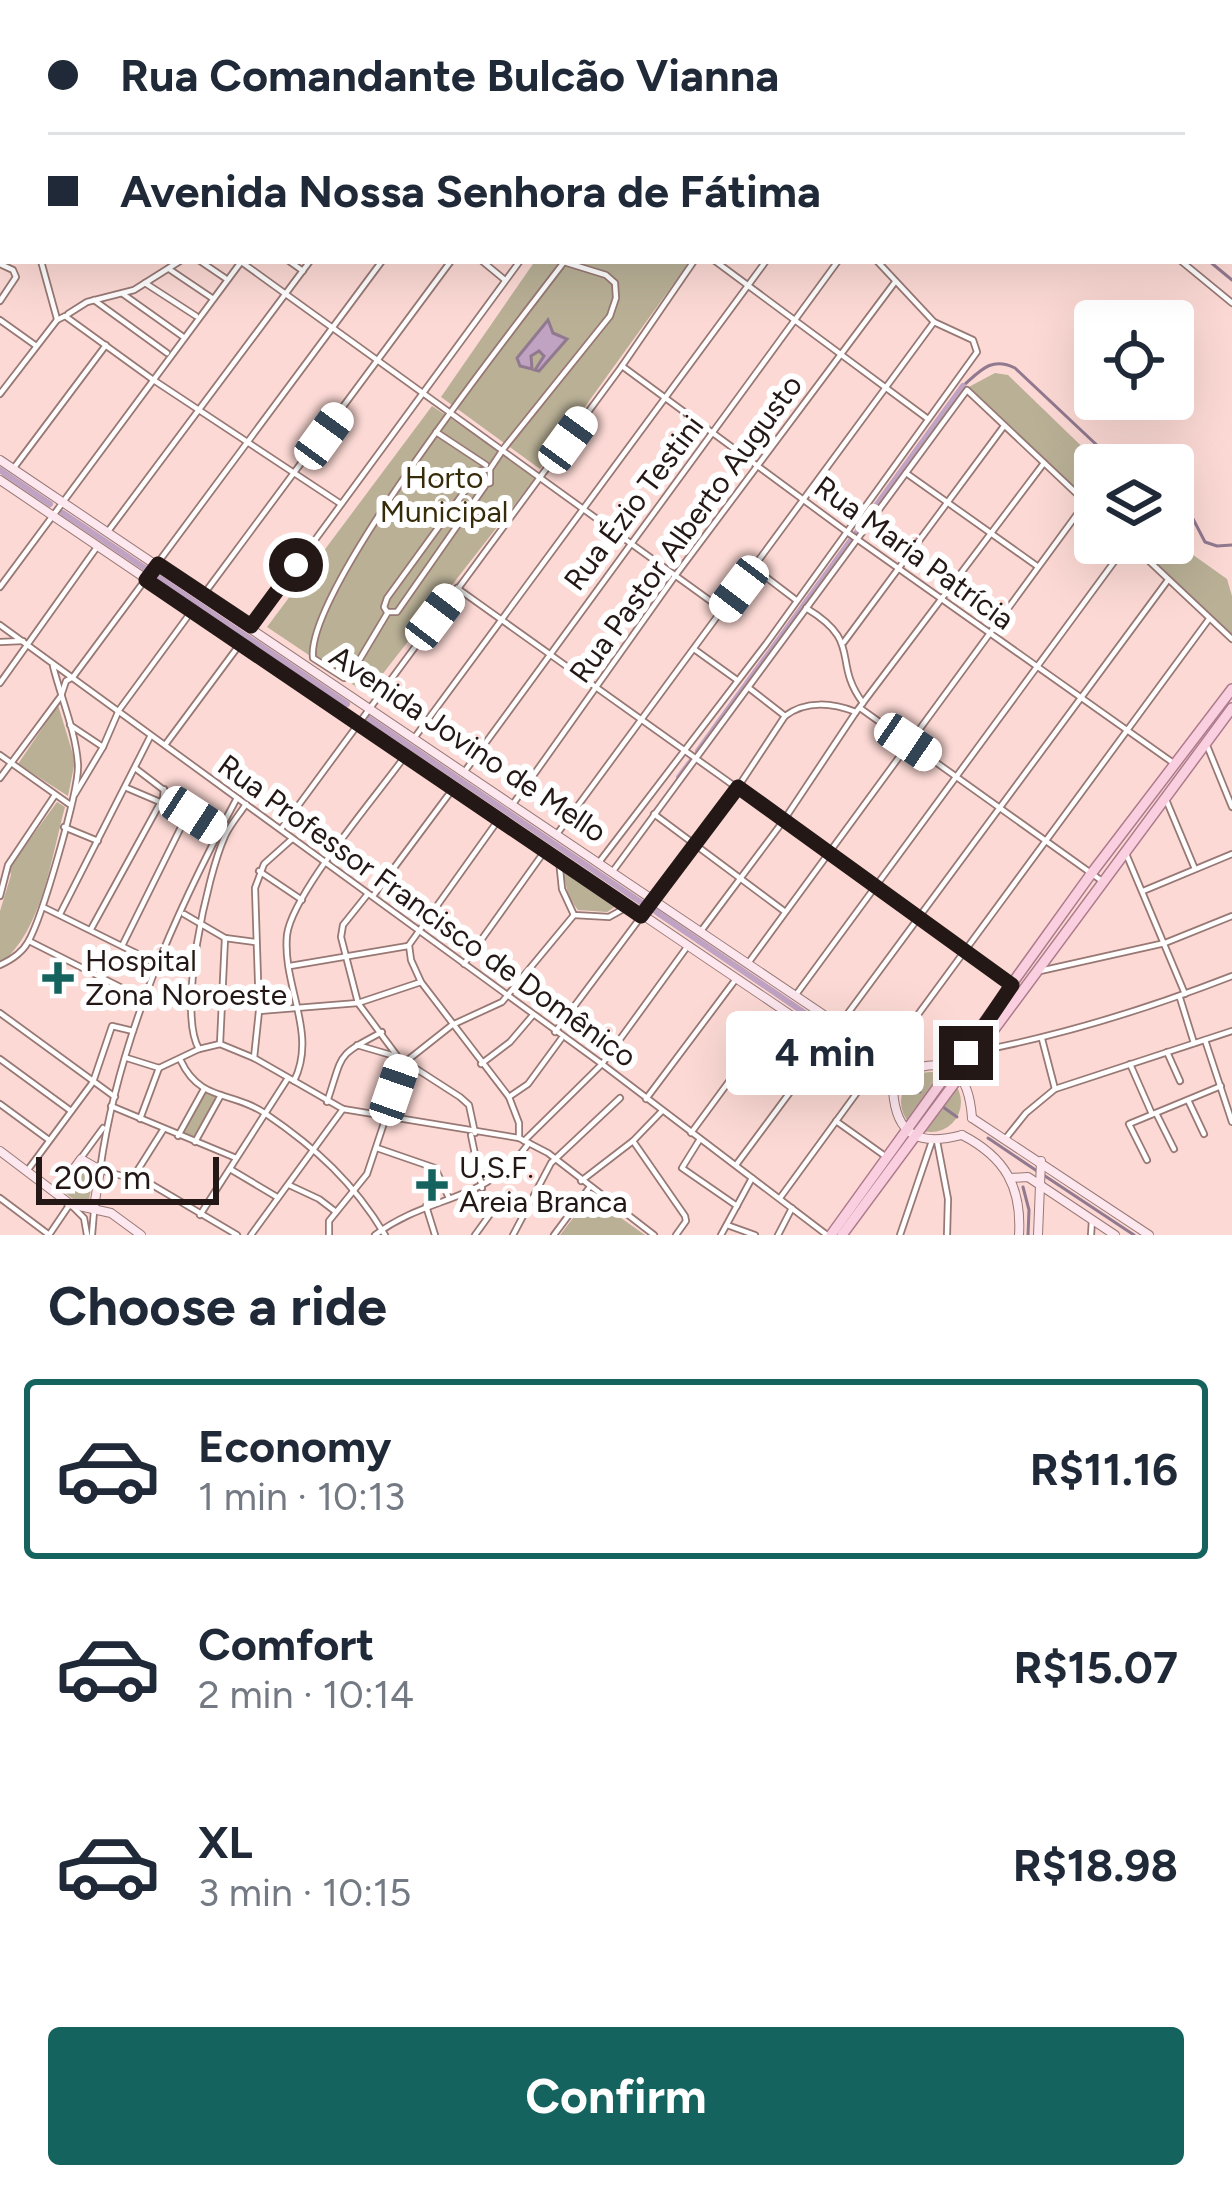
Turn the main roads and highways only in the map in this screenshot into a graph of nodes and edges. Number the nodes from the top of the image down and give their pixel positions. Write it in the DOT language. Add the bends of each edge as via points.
graph roads {
  1 [pos="0,460"];
  2 [pos="1,483"];
  3 [pos="1232,689"];
  4 [pos="1232,707"];
  5 [pos="957,1072"];
  6 [pos="905,1073"];
  7 [pos="895,1087"];
  8 [pos="977,1121"];
  9 [pos="912,1134"];
  10 [pos="966,1137"];
  11 [pos="0,1151"];
  12 [pos="1041,1163"];
  13 [pos="1010,1178"];
  14 [pos="1041,1182"];
  15 [pos="56,1193"];
  16 [pos="95,1202"];
  17 [pos="141,1235"];
  18 [pos="829,1235"];
  19 [pos="842,1235"];
  20 [pos="1019,1235"];
  21 [pos="1038,1235"];
  22 [pos="1115,1235"];
  23 [pos="1149,1235"];
  1 -- 6 [label="main road, Avenida Jovino de Mello"];
  2 -- 7 [label="main road"];
  3 -- 5 [label="main road" via="1091,874"];
  4 -- 5 [label="main road"];
  5 -- 6 [label="main road" via="929,1065"];
  5 -- 8 [label="main road"];
  5 -- 9 [label="main road"];
  6 -- 7 [label="main road"];
  7 -- 9 [label="main road" via="896,1115"];
  8 -- 10 [label="main road"];
  8 -- 12 [label="main road"];
  9 -- 10 [label="main road"];
  9 -- 18 [label="main road"];
  9 -- 19 [label="main road"];
  10 -- 13 [label="main road"];
  11 -- 15 [label="main road"];
  12 -- 14 [label="main road"];
  12 -- 23 [label="main road"];
  13 -- 14 [label="main road"];
  13 -- 20 [label="main road"];
  14 -- 21 [label="main road"];
  14 -- 22 [label="main road"];
  15 -- 16 [label="main road" via="70,1204"];
  15 -- 16 [label="main road" via="81,1159 100,1170"];
  16 -- 17 [label="main road"];
}
